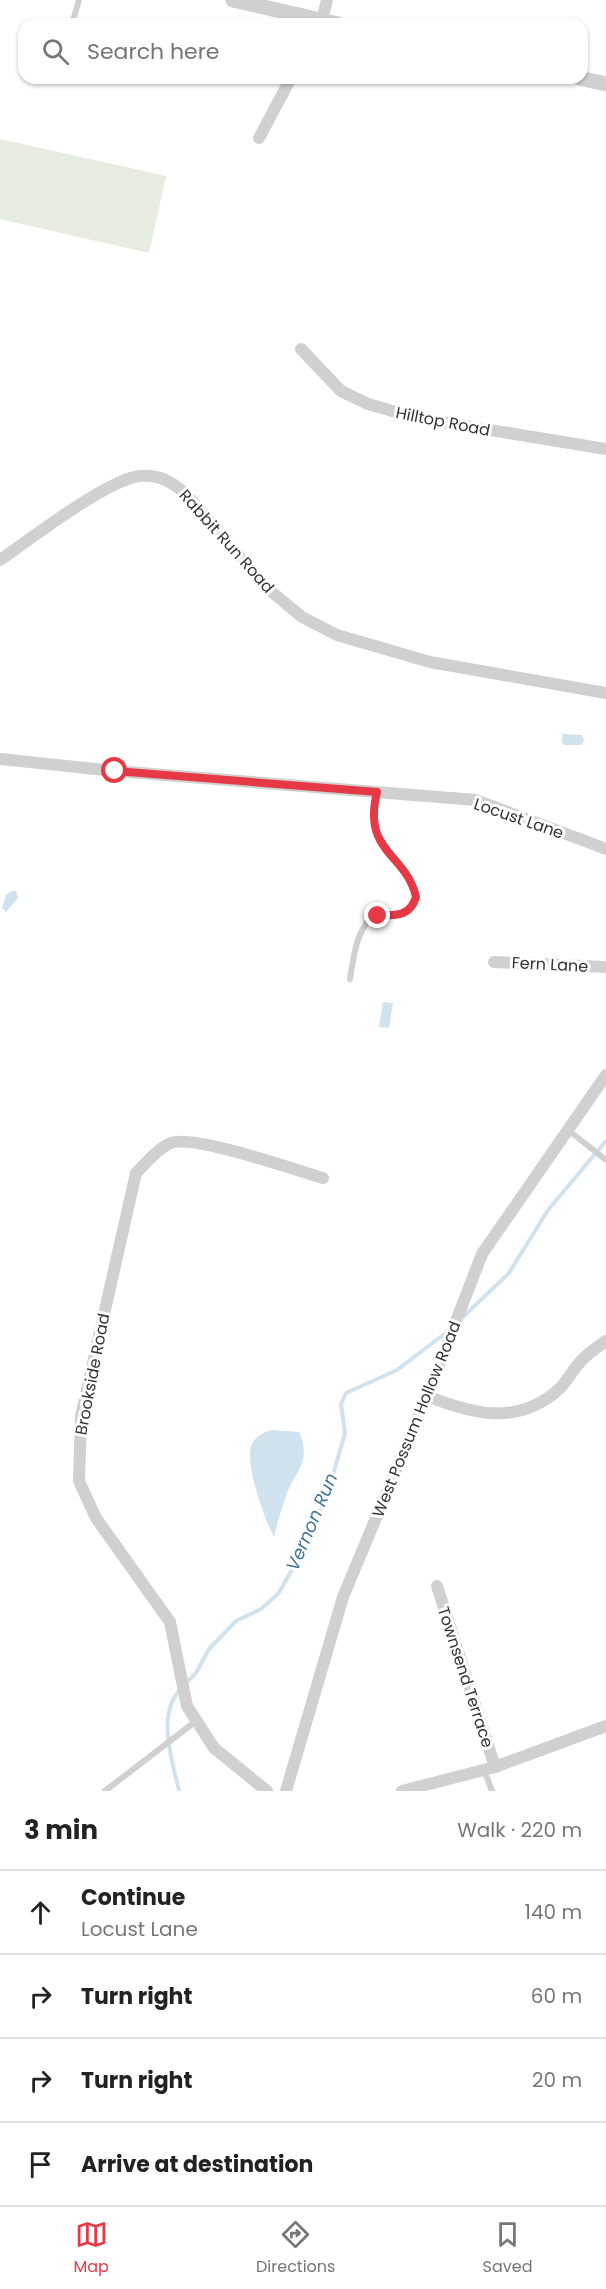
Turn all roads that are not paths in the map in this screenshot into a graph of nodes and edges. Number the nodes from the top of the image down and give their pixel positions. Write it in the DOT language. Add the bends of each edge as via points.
graph roads {
  1 [pos="79,0"];
  2 [pos="232,0"];
  3 [pos="327,0"];
  4 [pos="74,18"];
  5 [pos="306,18"];
  6 [pos="323,18"];
  7 [pos="588,80"];
  8 [pos="288,84"];
  9 [pos="606,84"];
  10 [pos="259,138"];
  11 [pos="301,349"];
  12 [pos="606,449"];
  13 [pos="0,561"];
  14 [pos="606,693"];
  15 [pos="0,759"];
  16 [pos="377,792"];
  17 [pos="606,849"];
  18 [pos="494,962"];
  19 [pos="606,967"];
  20 [pos="350,979"];
  21 [pos="606,1075"];
  22 [pos="568,1130"];
  23 [pos="606,1160"];
  24 [pos="323,1178"];
  25 [pos="606,1341"];
  26 [pos="427,1396"];
  27 [pos="437,1587"];
  28 [pos="196,1721"];
  29 [pos="606,1726"];
  30 [pos="490,1769"];
  31 [pos="105,1791"];
  32 [pos="267,1791"];
  33 [pos="286,1791"];
  34 [pos="402,1791"];
  35 [pos="492,1791"];
  1 -- 4 [label="lane"];
  2 -- 5 [label="street"];
  3 -- 6 [label="street"];
  7 -- 9 [label="street"];
  8 -- 10 [label="street"];
  11 -- 12 [label="street, Hilltop Road" via="341,391 368,404 417,418"];
  13 -- 14 [label="street, Rabbit Run Road" via="114,484 151,476 171,482 186,494 267,588 302,617 337,635 430,662"];
  15 -- 16 [label="street, Locust Lane"];
  16 -- 17 [label="street, Locust Lane" via="476,800"];
  16 -- 20 [label="lane" via="373,818 376,831 416,897 401,915 371,917 362,927"];
  18 -- 19 [label="street, Fern Lane"];
  21 -- 22 [label="street, West Possum Hollow Road"];
  22 -- 23 [label="lane"];
  22 -- 26 [label="street, West Possum Hollow Road" via="482,1254"];
  24 -- 28 [label="street, Brookside Road" via="200,1143 172,1143 136,1173 81,1416 79,1481 96,1518 171,1622 187,1706"];
  25 -- 26 [label="street" via="583,1358 558,1390 529,1409 496,1415 464,1411"];
  26 -- 33 [label="street, West Possum Hollow Road" via="343,1597"];
  27 -- 30 [label="street, Townsend Terrace"];
  28 -- 31 [label="lane"];
  28 -- 32 [label="street, Brookside Road" via="214,1748"];
  29 -- 30 [label="street"];
  30 -- 34 [label="street"];
  30 -- 35 [label="lane"];
}
